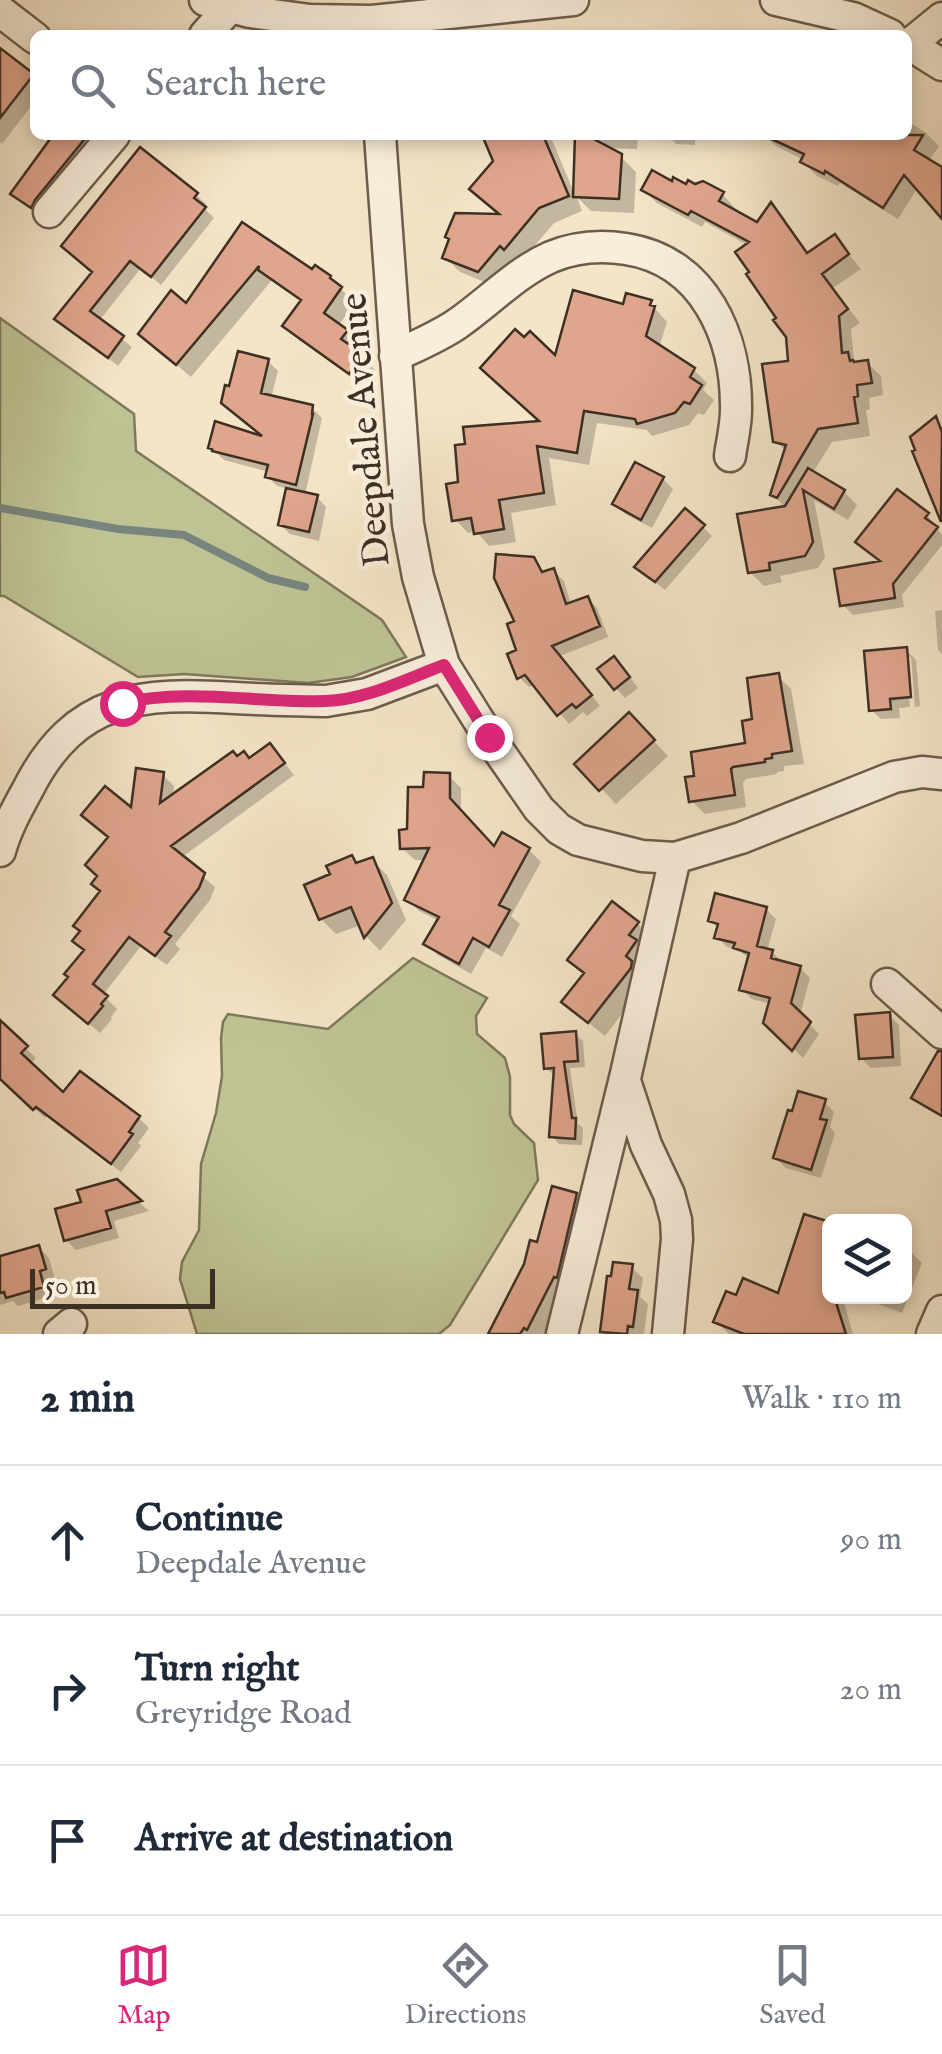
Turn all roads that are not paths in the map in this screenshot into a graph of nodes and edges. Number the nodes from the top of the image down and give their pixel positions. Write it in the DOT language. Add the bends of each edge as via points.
graph roads {
  1 [pos="573,0"];
  2 [pos="776,0"];
  3 [pos="218,3"];
  4 [pos="467,6"];
  5 [pos="856,9"];
  6 [pos="0,11"];
  7 [pos="942,18"];
  8 [pos="372,28"];
  9 [pos="206,30"];
  10 [pos="886,30"];
  11 [pos="30,34"];
  12 [pos="912,35"];
  13 [pos="912,47"];
  14 [pos="942,64"];
  15 [pos="110,140"];
  16 [pos="380,140"];
  17 [pos="49,212"];
  18 [pos="396,356"];
  19 [pos="730,456"];
  20 [pos="444,665"];
  21 [pos="942,774"];
  22 [pos="1,840"];
  23 [pos="674,858"];
  24 [pos="887,984"];
  25 [pos="942,1033"];
  26 [pos="624,1078"];
  27 [pos="942,1311"];
  28 [pos="562,1334"];
  29 [pos="668,1334"];
  30 [pos="932,1334"];
  1 -- 4 [label="street"];
  2 -- 5 [label="street"];
  3 -- 8 [label="street"];
  3 -- 9 [label="street"];
  4 -- 8 [label="street"];
  5 -- 10 [label="street"];
  6 -- 11 [label="street"];
  7 -- 12 [label="street"];
  13 -- 14 [label="street"];
  15 -- 17 [label="street"];
  16 -- 18 [label="street, Deepdale Avenue"];
  18 -- 19 [label="street" via="454,325 548,258 576,248 642,251 689,278 710,303 735,374"];
  18 -- 20 [label="street, Deepdale Avenue" via="408,524"];
  20 -- 22 [label="street" via="337,700 181,694 122,703 77,724 60,740"];
  20 -- 23 [label="street, Deepdale Avenue" via="516,778 559,829 606,848"];
  21 -- 23 [label="street" via="894,778"];
  23 -- 26 [label="street"];
  24 -- 25 [label="street"];
  26 -- 28 [label="street"];
  26 -- 29 [label="street" via="676,1220"];
  27 -- 30 [label="street"];
}
